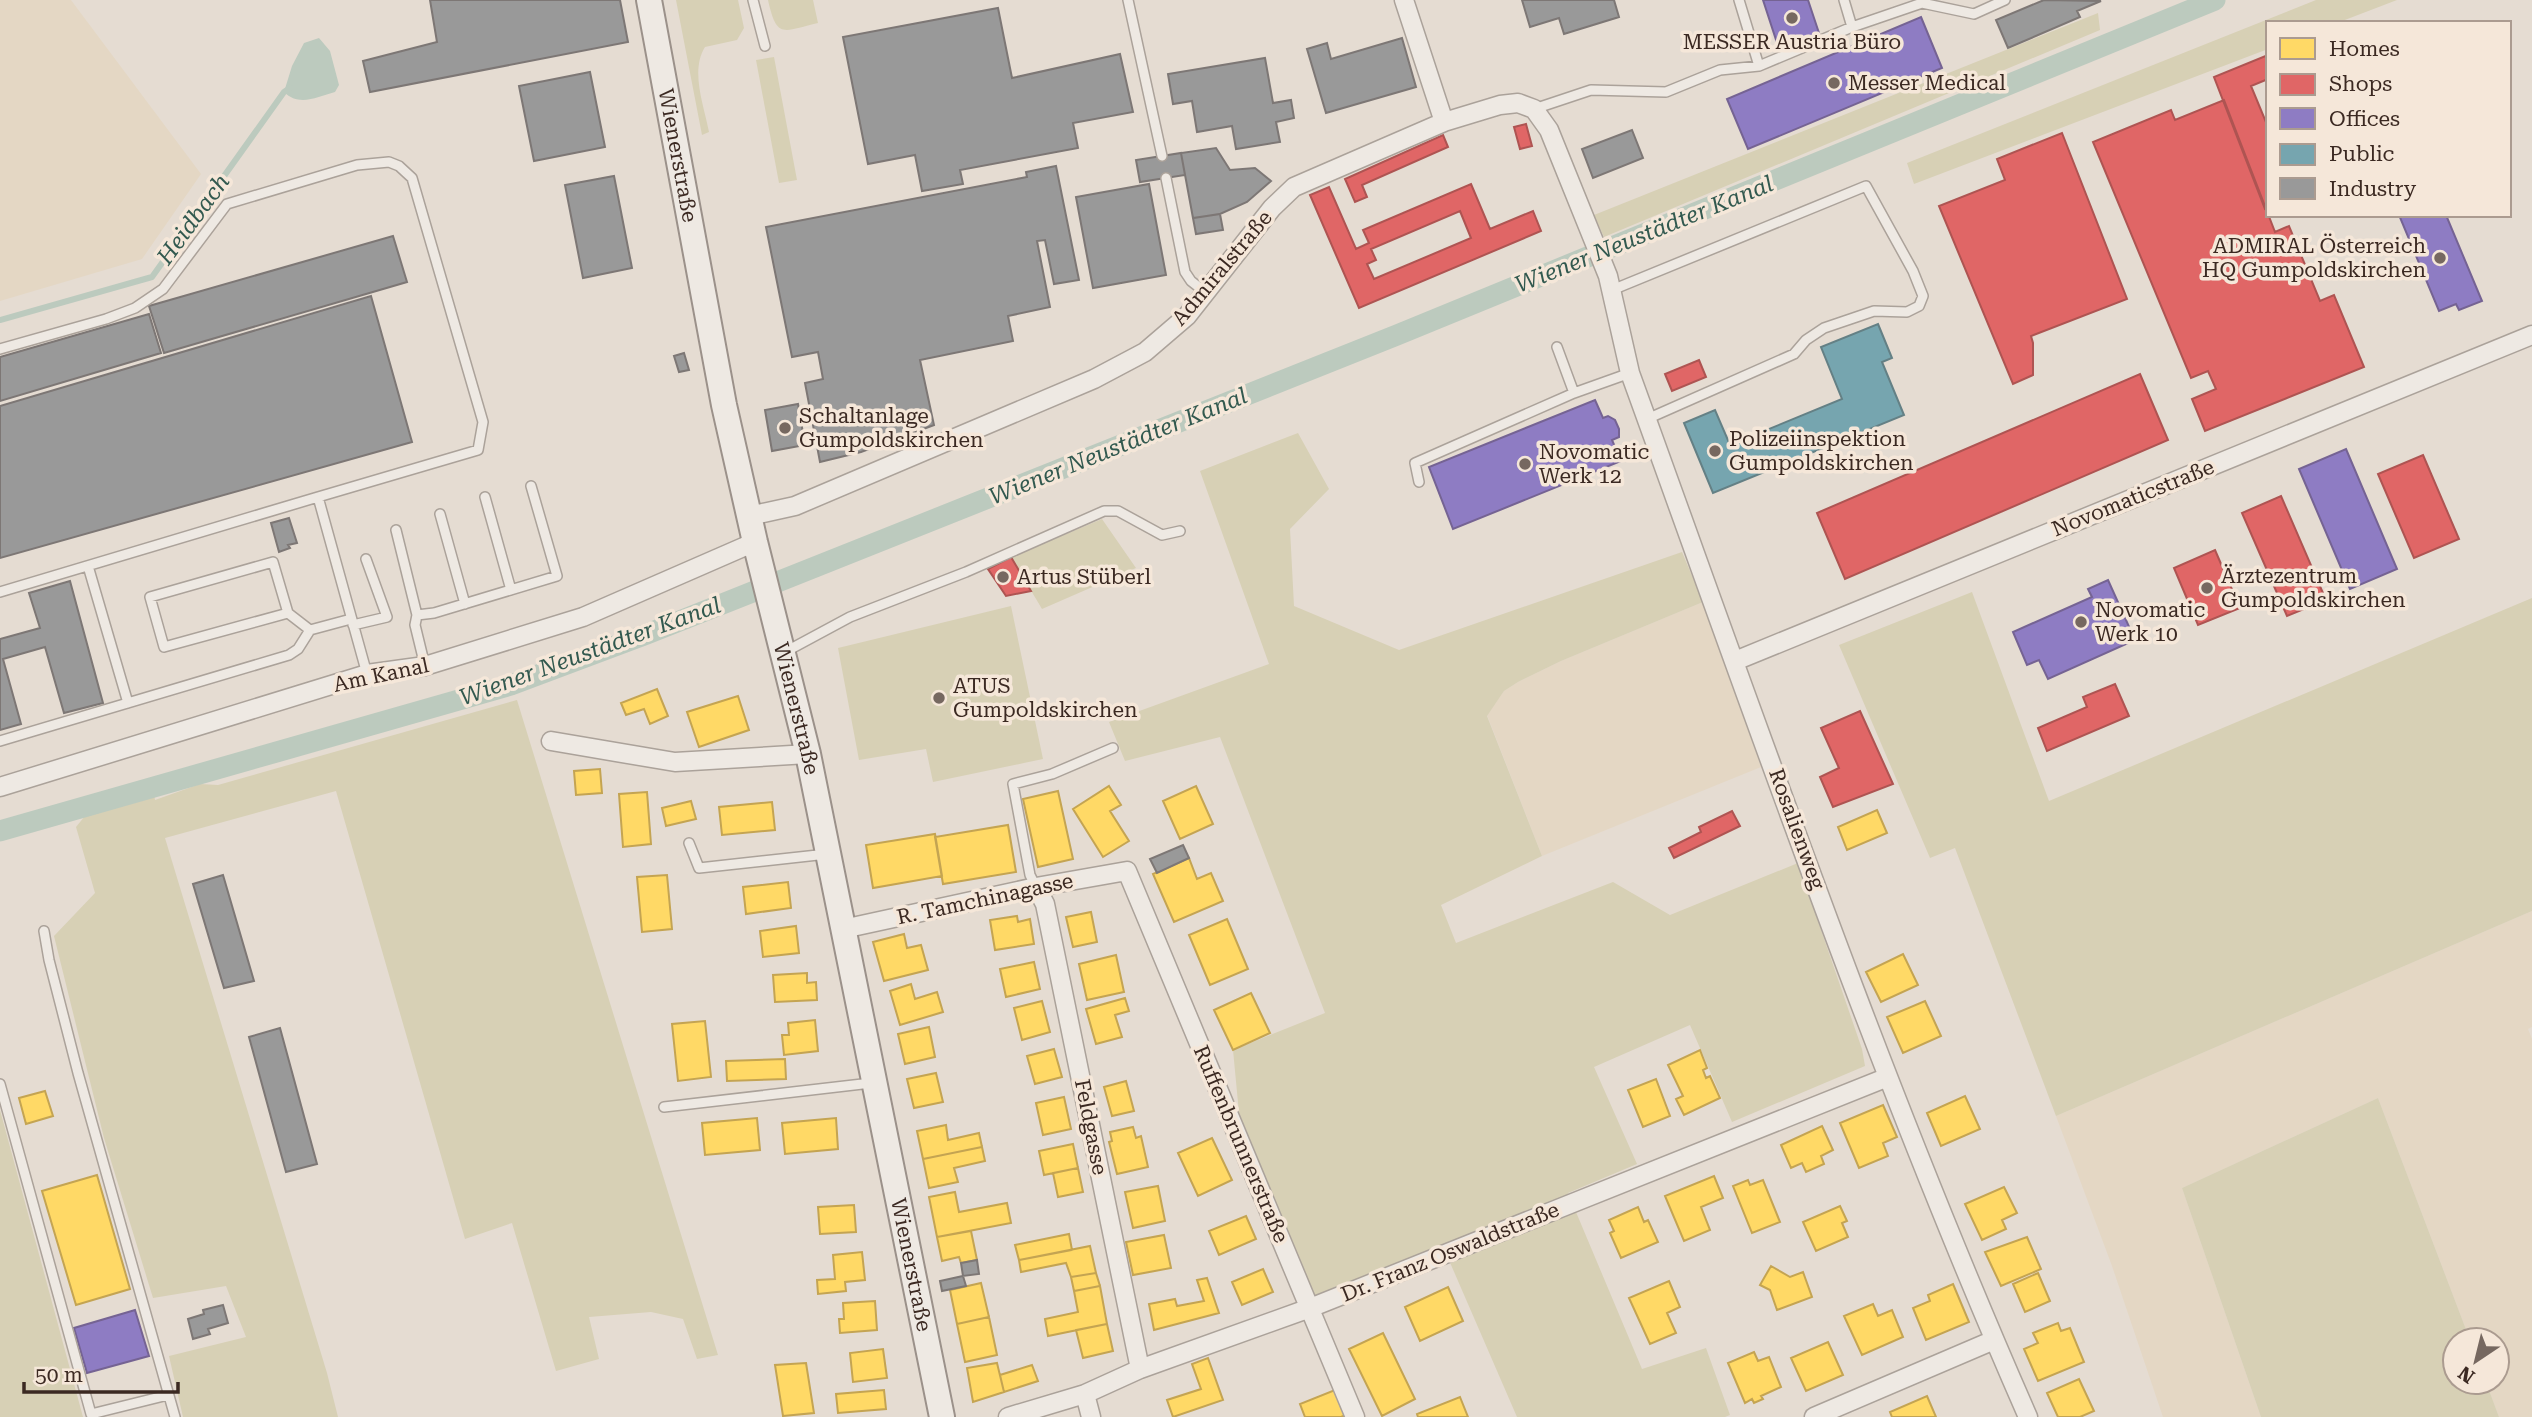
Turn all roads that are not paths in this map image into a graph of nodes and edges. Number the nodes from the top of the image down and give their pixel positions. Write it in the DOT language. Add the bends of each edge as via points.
graph roads {
  1 [pos="649,0"];
  2 [pos="753,0"];
  3 [pos="1128,0"];
  4 [pos="1405,0"];
  5 [pos="1739,0"];
  6 [pos="1844,0"];
  7 [pos="1998,1"];
  8 [pos="1852,27"];
  9 [pos="765,46"];
  10 [pos="1759,66"];
  11 [pos="1534,109"];
  12 [pos="1444,122"];
  13 [pos="1162,156"];
  14 [pos="1166,178"];
  15 [pos="1612,290"];
  16 [pos="1205,292"];
  17 [pos="2532,335"];
  18 [pos="1557,347"];
  19 [pos="0,349"];
  20 [pos="1630,373"];
  21 [pos="1574,393"];
  22 [pos="1647,419"];
  23 [pos="1419,482"];
  24 [pos="531,486"];
  25 [pos="318,497"];
  26 [pos="485,497"];
  27 [pos="440,514"];
  28 [pos="749,516"];
  29 [pos="396,530"];
  30 [pos="1180,531"];
  31 [pos="758,553"];
  32 [pos="366,559"];
  33 [pos="88,566"];
  34 [pos="511,590"];
  35 [pos="0,592"];
  36 [pos="465,604"];
  37 [pos="288,613"];
  38 [pos="417,615"];
  39 [pos="352,622"];
  40 [pos="310,630"];
  41 [pos="783,653"];
  42 [pos="1735,661"];
  43 [pos="425,666"];
  44 [pos="368,674"];
  45 [pos="128,703"];
  46 [pos="0,741"];
  47 [pos="551,741"];
  48 [pos="1113,748"];
  49 [pos="808,754"];
  50 [pos="0,787"];
  51 [pos="689,843"];
  52 [pos="827,854"];
  53 [pos="1127,871"];
  54 [pos="1036,887"];
  55 [pos="843,929"];
  56 [pos="44,931"];
  57 [pos="1888,1077"];
  58 [pos="873,1083"];
  59 [pos="0,1084"];
  60 [pos="664,1107"];
  61 [pos="1310,1308"];
  62 [pos="1994,1340"];
  63 [pos="1140,1370"];
  64 [pos="1085,1394"];
  65 [pos="168,1395"];
  66 [pos="176,1417"];
  67 [pos="942,1417"];
  68 [pos="1008,1417"];
  69 [pos="1091,1417"];
  70 [pos="1356,1417"];
  71 [pos="1814,1417"];
  72 [pos="2028,1417"];
  1 -- 28 [label="street, Wienerstraße"];
  2 -- 9 [label="lane"];
  3 -- 13 [label="lane"];
  4 -- 12 [label="street"];
  5 -- 10 [label="lane"];
  6 -- 8 [label="lane"];
  7 -- 8 [label="lane" via="1973,14 1922,3"];
  8 -- 10 [label="lane"];
  10 -- 11 [label="lane" via="1720,70 1666,92 1591,90"];
  11 -- 12 [label="street, Admiralstraße" via="1518,103 1500,105"];
  11 -- 15 [label="street, Rosalienweg" via="1549,130"];
  12 -- 16 [label="street, Admiralstraße" via="1294,187"];
  14 -- 16 [label="lane" via="1185,272"];
  15 -- 20 [label="street, Rosalienweg"];
  15 -- 22 [label="lane" via="1866,186 1923,296 1919,306 1907,312 1874,311 1824,328 1794,354"];
  16 -- 28 [label="street, Admiralstraße" via="1187,316 1145,352 1094,379 795,506"];
  17 -- 42 [label="street, Novomaticstraße"];
  18 -- 21 [label="lane"];
  19 -- 25 [label="lane" via="135,307 163,289 227,204 357,165 383,161 399,166 412,177 483,422 478,450"];
  20 -- 21 [label="lane"];
  20 -- 22 [label="street, Rosalienweg"];
  21 -- 23 [label="lane" via="1415,464"];
  22 -- 42 [label="street, Rosalienweg"];
  24 -- 34 [label="lane" via="557,576"];
  25 -- 33 [label="lane"];
  25 -- 39 [label="lane"];
  26 -- 34 [label="lane"];
  27 -- 36 [label="lane"];
  28 -- 31 [label="street, Wienerstraße"];
  29 -- 38 [label="lane"];
  30 -- 41 [label="lane" via="1162,535 1118,511 1104,511 850,617"];
  31 -- 41 [label="street, Wienerstraße"];
  31 -- 43 [label="street, Am Kanal" via="583,617"];
  32 -- 39 [label="lane" via="387,617"];
  33 -- 35 [label="lane"];
  33 -- 45 [label="lane"];
  34 -- 36 [label="lane"];
  36 -- 38 [label="lane"];
  37 -- 37 [label="lane" via="164,647 150,597 273,562"];
  37 -- 40 [label="lane"];
  38 -- 43 [label="lane" via="415,625"];
  39 -- 40 [label="lane"];
  39 -- 44 [label="lane"];
  40 -- 45 [label="lane" via="289,655"];
  41 -- 49 [label="street, Wienerstraße"];
  42 -- 57 [label="street, Rosalienweg"];
  43 -- 44 [label="street, Am Kanal"];
  44 -- 50 [label="street, Am Kanal"];
  45 -- 46 [label="lane"];
  47 -- 49 [label="street" via="675,762"];
  48 -- 54 [label="lane" via="1052,774 1013,784"];
  49 -- 52 [label="street, Wienerstraße"];
  51 -- 52 [label="lane" via="699,868"];
  52 -- 55 [label="street, Wienerstraße"];
  53 -- 54 [label="street, R. Tamchinagasse"];
  53 -- 61 [label="street, Ruffenbrunnerstraße"];
  54 -- 55 [label="street, R. Tamchinagasse"];
  54 -- 63 [label="street, Feldgasse" via="1045,904"];
  55 -- 58 [label="street, Wienerstraße"];
  56 -- 65 [label="lane" via="78,1073"];
  57 -- 61 [label="street, Dr. Franz Oswaldstraße"];
  57 -- 62 [label="street, Rosalienweg"];
  58 -- 60 [label="lane"];
  58 -- 67 [label="street, Wienerstraße"];
  59 -- 65 [label="lane" via="91,1414"];
  61 -- 63 [label="street, Dr. Franz Oswaldstraße"];
  61 -- 70 [label="street, Ruffenbrunnerstraße"];
  62 -- 71 [label="street"];
  62 -- 72 [label="street, Rosalienweg"];
  63 -- 64 [label="street, Dr. Franz Oswaldstraße"];
  64 -- 68 [label="street, Dr. Franz Oswaldstraße"];
  64 -- 69 [label="street"];
  65 -- 66 [label="lane"];
}
